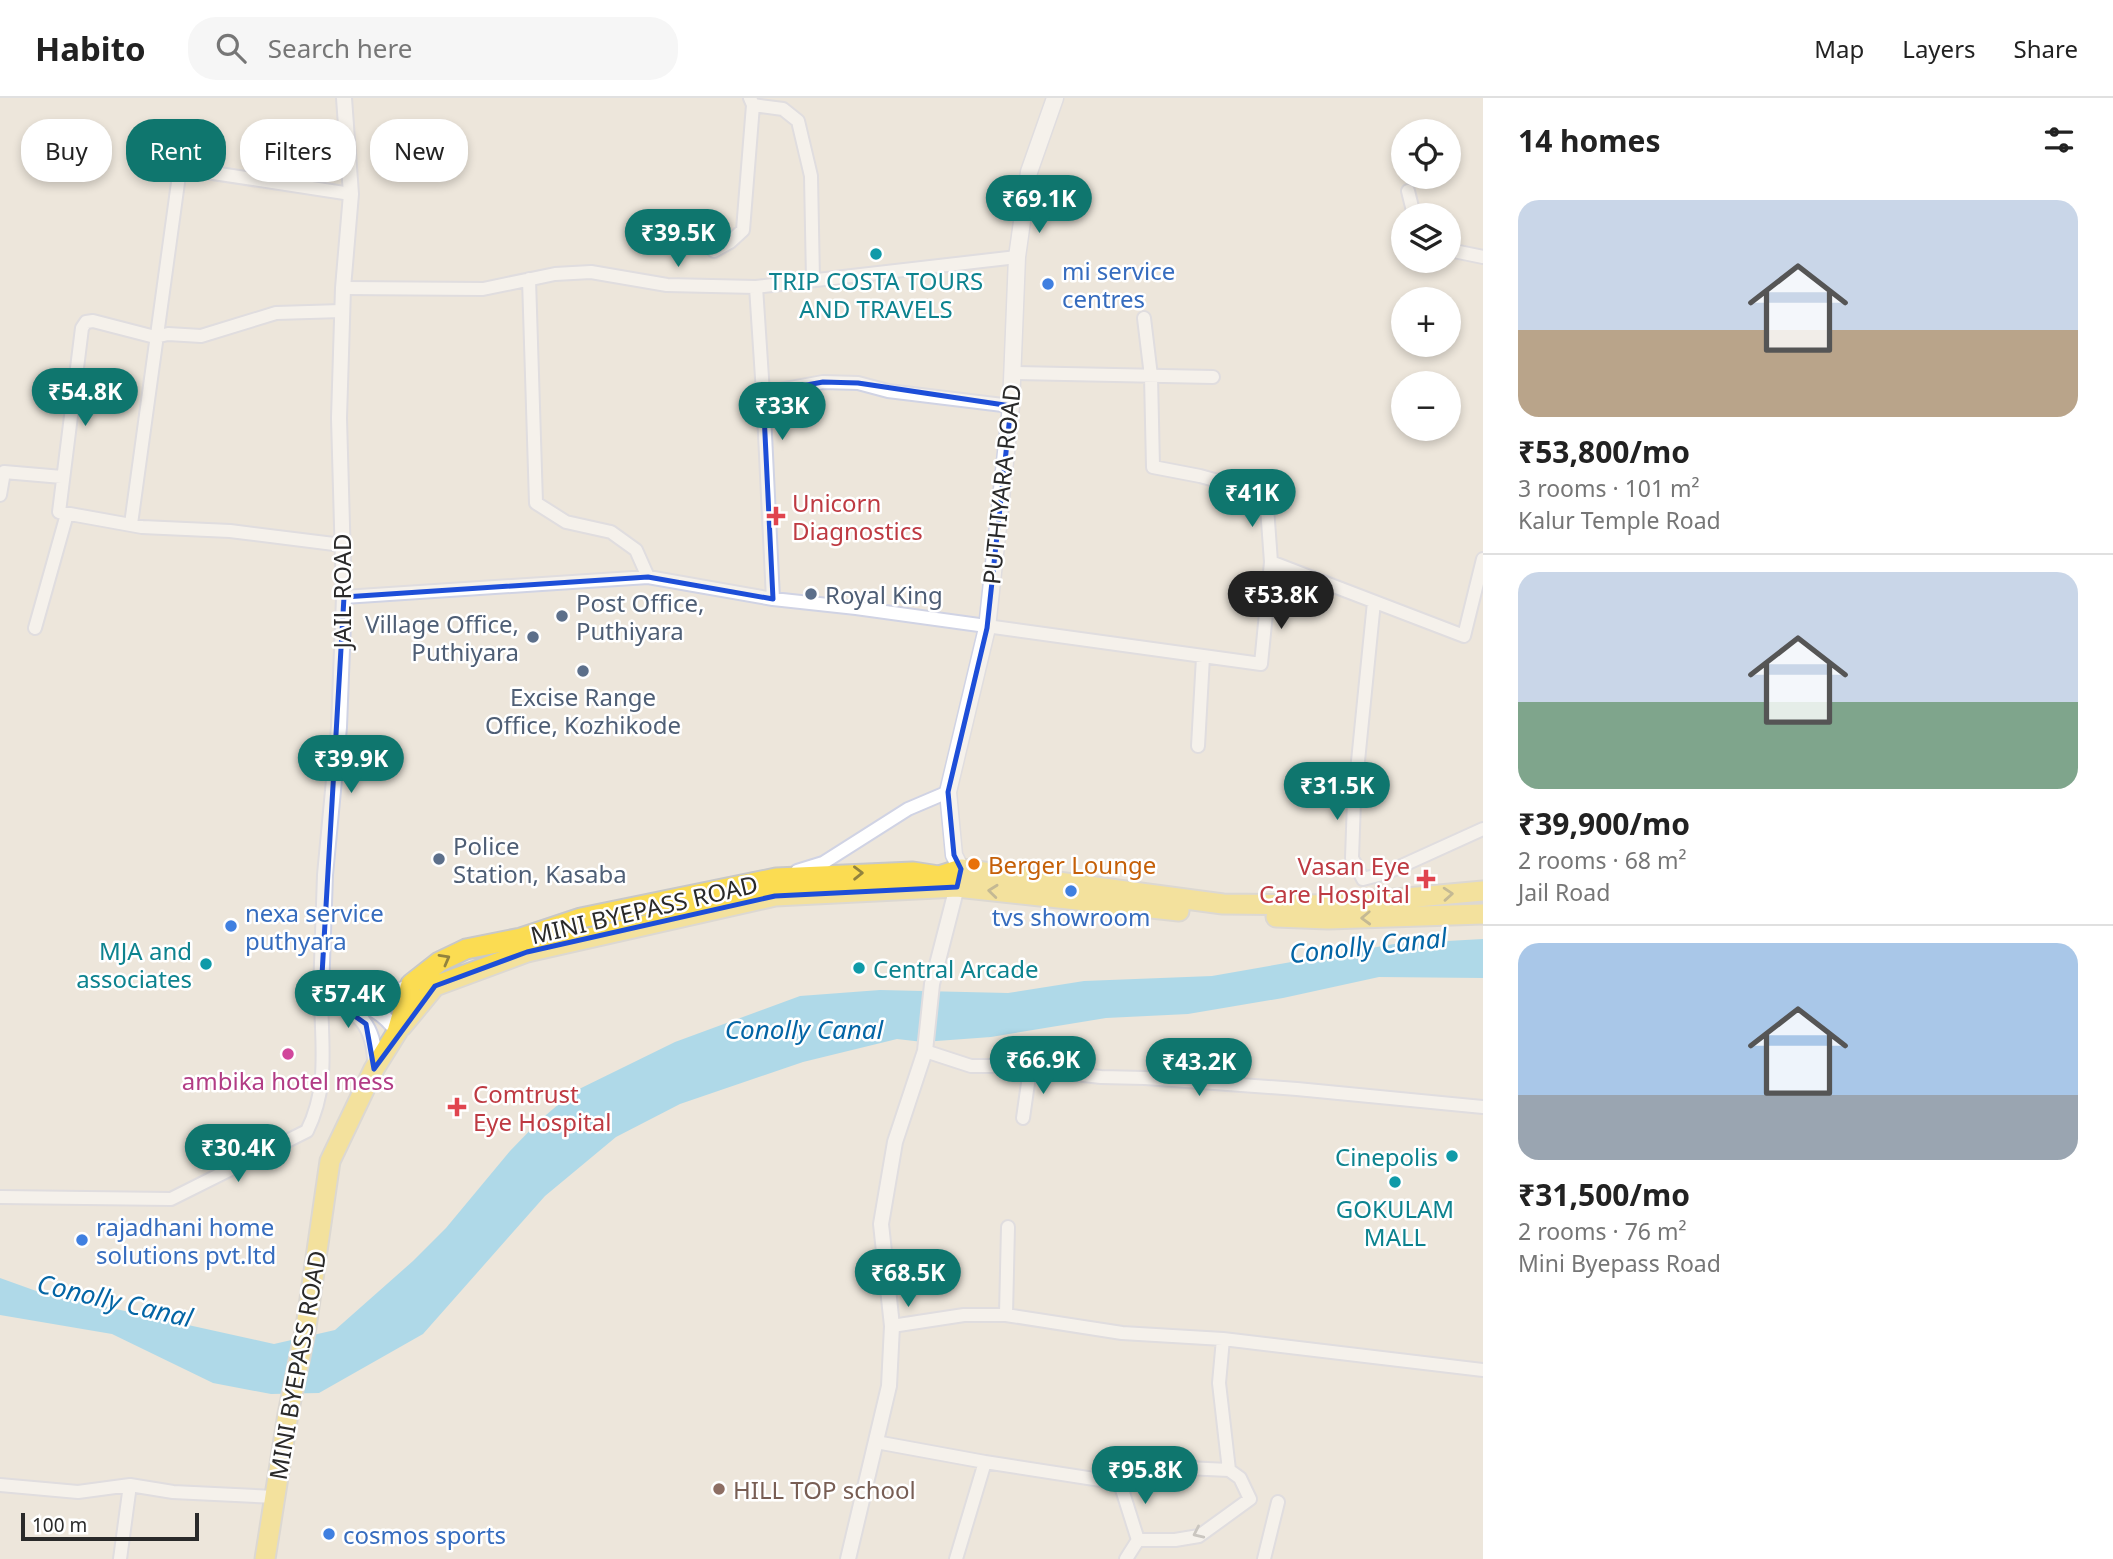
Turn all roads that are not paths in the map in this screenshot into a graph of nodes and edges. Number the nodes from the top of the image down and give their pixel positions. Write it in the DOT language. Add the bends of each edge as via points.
graph roads {
  1 [pos="344,98"];
  2 [pos="1055,98"];
  3 [pos="751,101"];
  4 [pos="1408,191"];
  5 [pos="351,194"];
  6 [pos="1411,203"];
  7 [pos="713,251"];
  8 [pos="1461,252"];
  9 [pos="1017,257"];
  10 [pos="1483,257"];
  11 [pos="528,279"];
  12 [pos="813,280"];
  13 [pos="343,288"];
  14 [pos="756,288"];
  15 [pos="342,312"];
  16 [pos="1144,318"];
  17 [pos="155,337"];
  18 [pos="1012,373"];
  19 [pos="1151,376"];
  20 [pos="1213,377"];
  21 [pos="763,393"];
  22 [pos="1010,406"];
  23 [pos="62,477"];
  24 [pos="0,495"];
  25 [pos="67,514"];
  26 [pos="131,523"];
  27 [pos="342,545"];
  28 [pos="1483,559"];
  29 [pos="1271,562"];
  30 [pos="648,577"];
  31 [pos="344,597"];
  32 [pos="773,599"];
  33 [pos="1374,602"];
  34 [pos="35,628"];
  35 [pos="987,628"];
  36 [pos="1203,657"];
  37 [pos="1199,746"];
  38 [pos="948,792"];
  39 [pos="1483,829"];
  40 [pos="776,878"];
  41 [pos="959,878"];
  42 [pos="1483,891"];
  43 [pos="1483,914"];
  44 [pos="411,984"];
  45 [pos="321,992"];
  46 [pos="397,1032"];
  47 [pos="925,1051"];
  48 [pos="374,1069"];
  49 [pos="1030,1069"];
  50 [pos="1483,1107"];
  51 [pos="1023,1118"];
  52 [pos="0,1197"];
  53 [pos="1008,1227"];
  54 [pos="1006,1315"];
  55 [pos="892,1326"];
  56 [pos="1223,1339"];
  57 [pos="1483,1370"];
  58 [pos="876,1442"];
  59 [pos="985,1462"];
  60 [pos="1229,1470"];
  61 [pos="1120,1483"];
  62 [pos="0,1485"];
  63 [pos="130,1485"];
  64 [pos="275,1497"];
  65 [pos="1278,1502"];
  66 [pos="1138,1540"];
  67 [pos="121,1559"];
  68 [pos="265,1559"];
  69 [pos="848,1559"];
  70 [pos="956,1559"];
  71 [pos="1126,1559"];
  72 [pos="1264,1559"];
  1 -- 5 [label="street, JAIL ROAD"];
  2 -- 9 [label="main road, PUTHIYARA ROAD" via="1029,172"];
  3 -- 7 [label="street" via="743,230"];
  3 -- 12 [label="street" via="783,109 798,121 811,176"];
  4 -- 6 [label="street"];
  5 -- 13 [label="street, JAIL ROAD"];
  5 -- 17 [label="street" via="180,168"];
  8 -- 10 [label="street"];
  9 -- 12 [label="street"];
  9 -- 18 [label="main road, PUTHIYARA ROAD"];
  11 -- 13 [label="street" via="483,289"];
  11 -- 14 [label="street" via="591,272 667,285"];
  11 -- 30 [label="street" via="536,503 566,522 611,531 636,550"];
  12 -- 14 [label="street"];
  13 -- 15 [label="street, JAIL ROAD"];
  14 -- 21 [label="street"];
  15 -- 17 [label="street" via="276,313 201,336"];
  15 -- 27 [label="street, JAIL ROAD"];
  16 -- 19 [label="street"];
  17 -- 23 [label="street" via="93,321 82,328"];
  17 -- 26 [label="street"];
  18 -- 19 [label="street"];
  18 -- 22 [label="main road, PUTHIYARA ROAD"];
  19 -- 20 [label="street"];
  19 -- 29 [label="street" via="1153,467 1266,494"];
  21 -- 22 [label="street" via="823,382 858,383"];
  21 -- 32 [label="street"];
  22 -- 35 [label="main road, PUTHIYARA ROAD"];
  23 -- 24 [label="street" via="4,472"];
  23 -- 25 [label="street" via="59,512"];
  25 -- 26 [label="street"];
  25 -- 34 [label="street"];
  26 -- 27 [label="street"];
  27 -- 31 [label="street, JAIL ROAD"];
  28 -- 33 [label="street" via="1464,636"];
  29 -- 33 [label="street"];
  29 -- 36 [label="street" via="1261,664"];
  30 -- 31 [label="street"];
  30 -- 32 [label="street"];
  31 -- 45 [label="street, JAIL ROAD"];
  32 -- 35 [label="street"];
  33 -- 39 [label="street" via="1352,858 1363,879"];
  35 -- 36 [label="street"];
  35 -- 38 [label="main road, PUTHIYARA ROAD"];
  36 -- 37 [label="street"];
  38 -- 40 [label="street" via="908,808 823,863"];
  38 -- 41 [label="main road, PUTHIYARA ROAD"];
  40 -- 41 [label="main road, MINI BYEPASS ROAD, one-way" via="913,872"];
  44 -- 40 [label="main road, MINI BYEPASS ROAD, one-way" via="439,962 466,949 521,938 581,918"];
  41 -- 42 [label="main road, MINI BYEPASS ROAD, one-way" via="1223,904 1330,905"];
  43 -- 41 [label="main road, one-way" via="1328,919 1202,913"];
  41 -- 46 [label="main road" via="775,896 527,952 435,986"];
  41 -- 47 [label="street" via="932,984"];
  44 -- 45 [label="street" via="391,993"];
  44 -- 46 [label="main road, MINI BYEPASS ROAD"];
  45 -- 46 [label="street" via="379,1012"];
  45 -- 48 [label="street" via="345,1004 366,1024 372,1037"];
  45 -- 52 [label="street" via="325,1067 317,1111 307,1131 171,1199"];
  46 -- 48 [label="main road, MINI BYEPASS ROAD"];
  47 -- 49 [label="street" via="971,1066"];
  47 -- 55 [label="street" via="895,1142 881,1224"];
  48 -- 64 [label="main road, MINI BYEPASS ROAD" via="330,1161"];
  49 -- 50 [label="street"];
  49 -- 51 [label="street"];
  53 -- 54 [label="street"];
  54 -- 55 [label="street" via="964,1315"];
  54 -- 56 [label="street" via="1122,1333"];
  55 -- 58 [label="street" via="889,1386"];
  56 -- 57 [label="street"];
  56 -- 60 [label="street" via="1219,1383"];
  58 -- 59 [label="street"];
  58 -- 69 [label="street"];
  59 -- 61 [label="street"];
  59 -- 70 [label="street"];
  60 -- 61 [label="street" via="1164,1467"];
  60 -- 66 [label="street, one-way" via="1240,1478 1250,1499 1199,1536"];
  61 -- 66 [label="street"];
  62 -- 63 [label="street" via="78,1492"];
  63 -- 64 [label="street"];
  63 -- 67 [label="street"];
  64 -- 68 [label="main road, MINI BYEPASS ROAD"];
  65 -- 72 [label="street"];
  66 -- 71 [label="street"];
}
